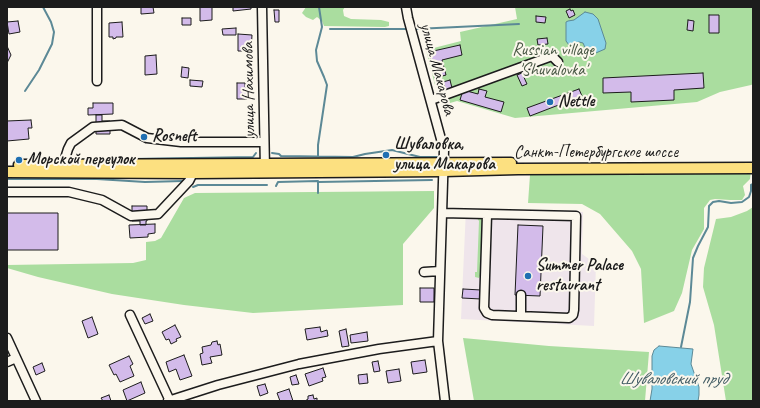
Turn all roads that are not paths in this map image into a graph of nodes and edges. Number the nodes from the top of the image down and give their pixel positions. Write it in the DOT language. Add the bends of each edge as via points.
graph roads {
  1 [pos="97,7"];
  2 [pos="262,7"];
  3 [pos="406,7"];
  4 [pos="558,62"];
  5 [pos="97,81"];
  6 [pos="431,100"];
  7 [pos="264,142"];
  8 [pos="753,162"];
  9 [pos="63,164"];
  10 [pos="7,165"];
  11 [pos="444,167"];
  12 [pos="265,168"];
  13 [pos="753,168"];
  14 [pos="7,172"];
  15 [pos="193,173"];
  16 [pos="7,192"];
  17 [pos="442,213"];
  18 [pos="487,215"];
  19 [pos="424,272"];
  20 [pos="440,272"];
  21 [pos="521,295"];
  22 [pos="130,315"];
  23 [pos="521,316"];
  24 [pos="438,337"];
  25 [pos="7,338"];
  26 [pos="16,358"];
  27 [pos="7,362"];
  28 [pos="36,401"];
  29 [pos="169,401"];
  30 [pos="445,401"];
  1 -- 5 [label="street"];
  2 -- 7 [label="street, улица Нахимова"];
  3 -- 6 [label="street, улица Макарова"];
  4 -- 6 [label="street" via="552,56"];
  6 -- 11 [label="street, улица Макарова" via="444,150"];
  7 -- 9 [label="street" via="180,142 147,138 122,125 93,127 71,143"];
  7 -- 12 [label="street, улица Нахимова"];
  8 -- 11 [label="main road, Санкт-Петербургское шоссе"];
  9 -- 10 [label="main road, Санкт-Петербургское шоссе"];
  9 -- 12 [label="main road, Санкт-Петербургское шоссе"];
  11 -- 12 [label="main road, Санкт-Петербургское шоссе"];
  11 -- 13 [label="main road, Санкт-Петербургское шоссе"];
  11 -- 17 [label="street, улица Макарова"];
  12 -- 15 [label="main road, Санкт-Петербургское шоссе"];
  14 -- 15 [label="main road, Санкт-Петербургское шоссе"];
  15 -- 16 [label="street" via="189,181 158,214 131,216 102,200 69,192"];
  17 -- 18 [label="street"];
  17 -- 20 [label="street, улица Макарова"];
  18 -- 23 [label="street" via="484,308 492,315"];
  18 -- 23 [label="street" via="576,216 573,315 569,318"];
  19 -- 20 [label="street"];
  20 -- 24 [label="street, улица Макарова"];
  21 -- 23 [label="street"];
  22 -- 29 [label="street"];
  24 -- 29 [label="street" via="285,367"];
  24 -- 30 [label="street, улица Макарова"];
  25 -- 26 [label="street"];
  26 -- 27 [label="street"];
  26 -- 28 [label="street"];
}
